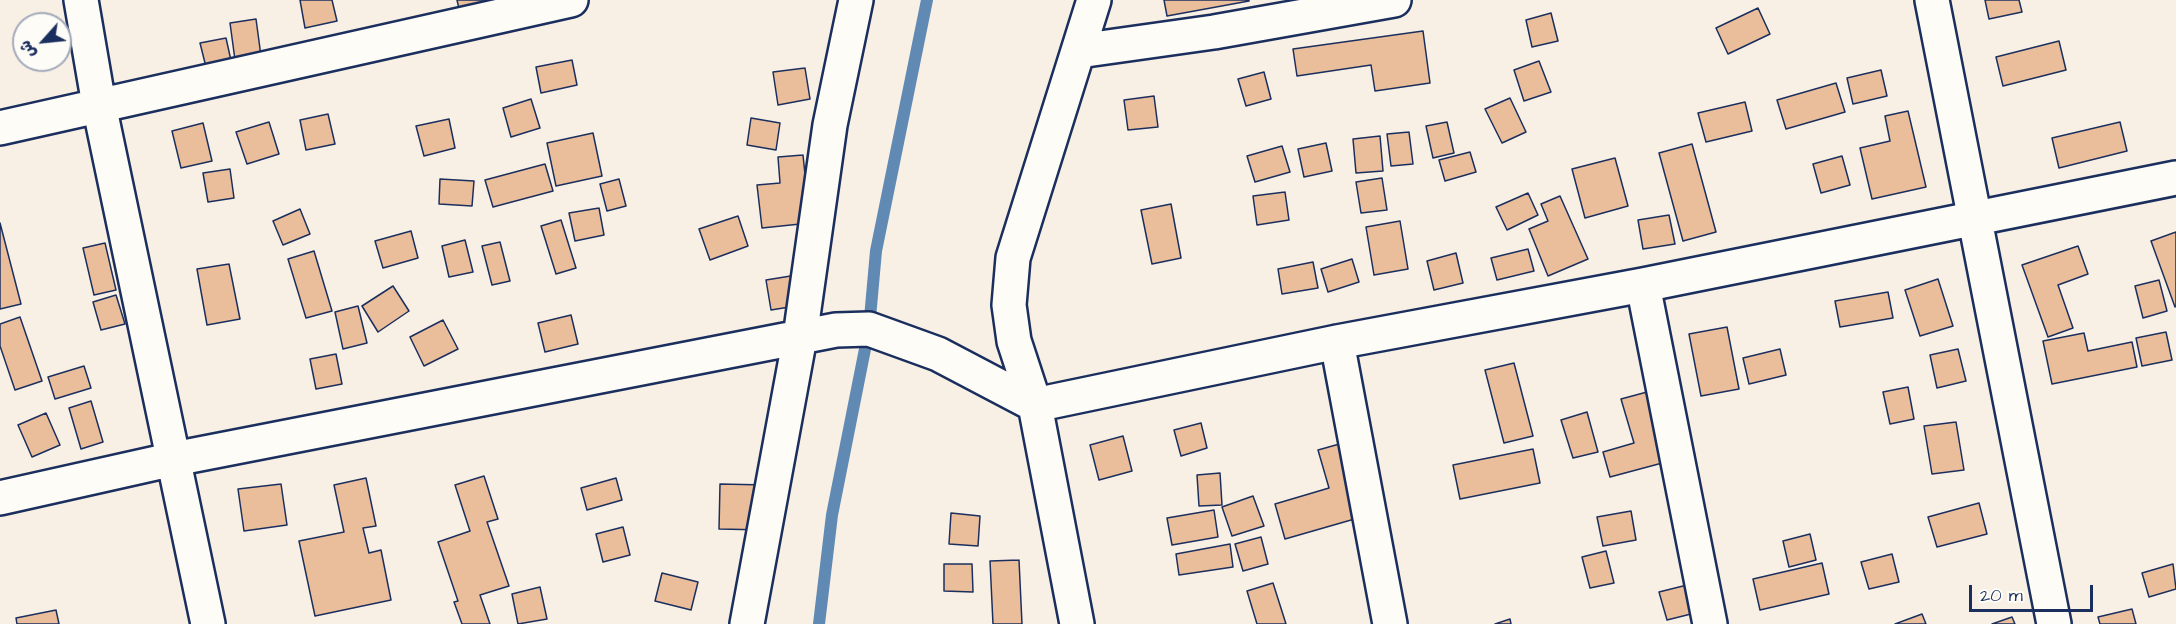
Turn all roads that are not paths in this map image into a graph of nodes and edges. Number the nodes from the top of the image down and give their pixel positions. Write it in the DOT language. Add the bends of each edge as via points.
graph roads {
  1 [pos="81,0"];
  2 [pos="571,0"];
  3 [pos="856,0"];
  4 [pos="1094,0"];
  5 [pos="1394,0"];
  6 [pos="1932,0"];
  7 [pos="1079,51"];
  8 [pos="99,105"];
  9 [pos="0,128"];
  10 [pos="2176,178"];
  11 [pos="1974,218"];
  12 [pos="1642,285"];
  13 [pos="800,337"];
  14 [pos="1337,342"];
  15 [pos="1035,405"];
  16 [pos="174,459"];
  17 [pos="0,498"];
  18 [pos="208,624"];
  19 [pos="747,624"];
  20 [pos="1077,624"];
  21 [pos="1390,624"];
  22 [pos="1710,624"];
  23 [pos="2054,624"];
  1 -- 8 [label="street"];
  2 -- 8 [label="street"];
  3 -- 13 [label="street" via="830,125"];
  4 -- 7 [label="street"];
  5 -- 7 [label="street"];
  6 -- 11 [label="street"];
  7 -- 15 [label="street" via="1013,258 1009,305 1014,341"];
  8 -- 9 [label="street"];
  8 -- 16 [label="street"];
  10 -- 11 [label="street"];
  11 -- 12 [label="street"];
  11 -- 23 [label="street"];
  12 -- 14 [label="street"];
  12 -- 22 [label="street"];
  13 -- 15 [label="street" via="869,329 938,354"];
  13 -- 16 [label="street"];
  13 -- 19 [label="street"];
  14 -- 15 [label="street"];
  14 -- 21 [label="street"];
  15 -- 20 [label="street"];
  16 -- 17 [label="street"];
  16 -- 18 [label="street"];
}
